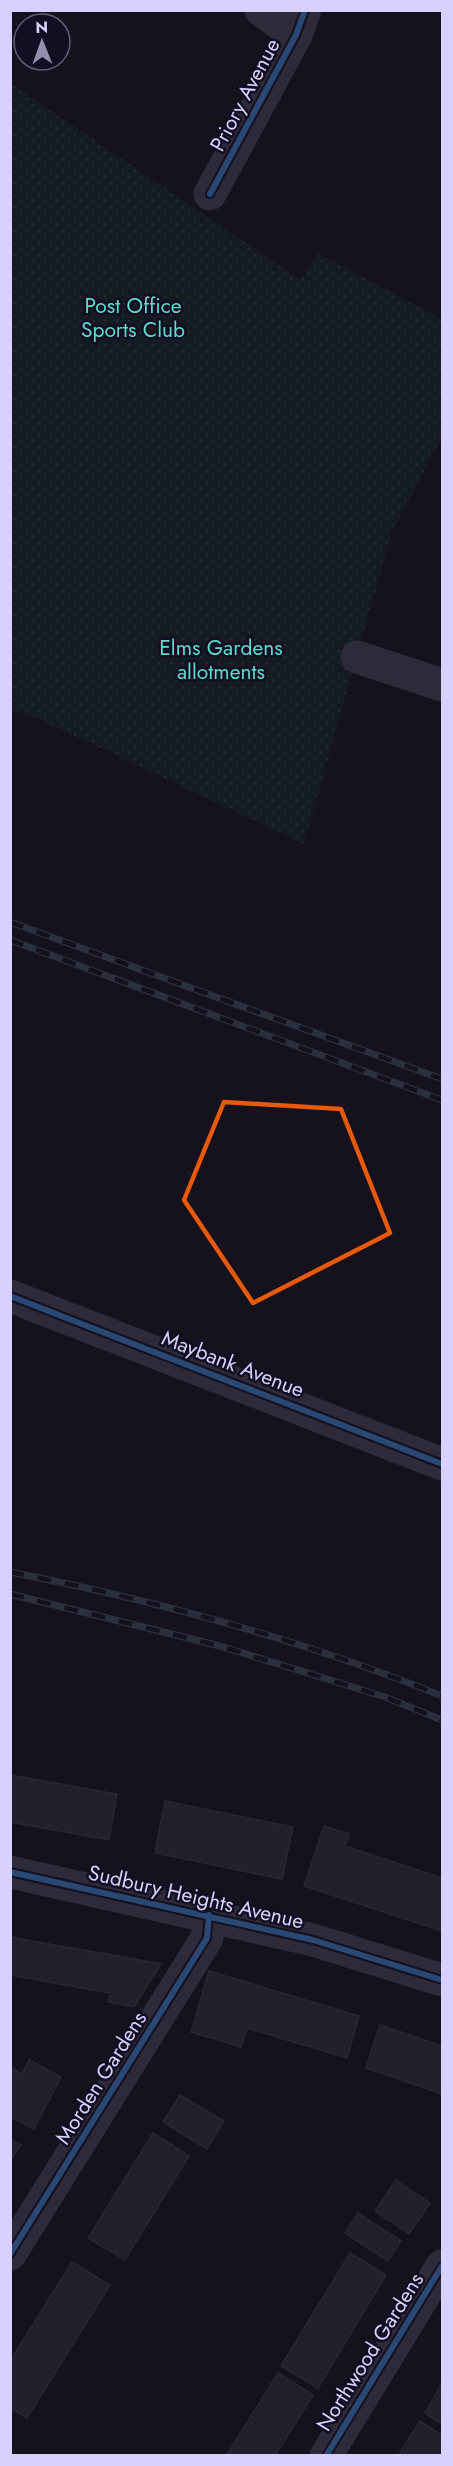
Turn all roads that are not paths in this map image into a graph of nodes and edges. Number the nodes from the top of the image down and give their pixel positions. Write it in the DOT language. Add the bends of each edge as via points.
graph roads {
  1 [pos="261,10"];
  2 [pos="300,23"];
  3 [pos="210,194"];
  4 [pos="357,657"];
  5 [pos="442,685"];
  6 [pos="10,1296"];
  7 [pos="442,1464"];
  8 [pos="10,1872"];
  9 [pos="209,1916"];
  10 [pos="442,1980"];
  11 [pos="10,2254"];
  12 [pos="442,2266"];
  13 [pos="326,2456"];
  1 -- 2 [label="street"];
  2 -- 3 [label="street, Priory Avenue"];
  4 -- 5 [label="street"];
  6 -- 7 [label="street, Maybank Avenue"];
  8 -- 9 [label="street, Sudbury Heights Avenue"];
  9 -- 10 [label="street, Sudbury Heights Avenue" via="313,1940"];
  9 -- 11 [label="street, Morden Gardens" via="207,1938"];
  12 -- 13 [label="street, Northwood Gardens"];
}
